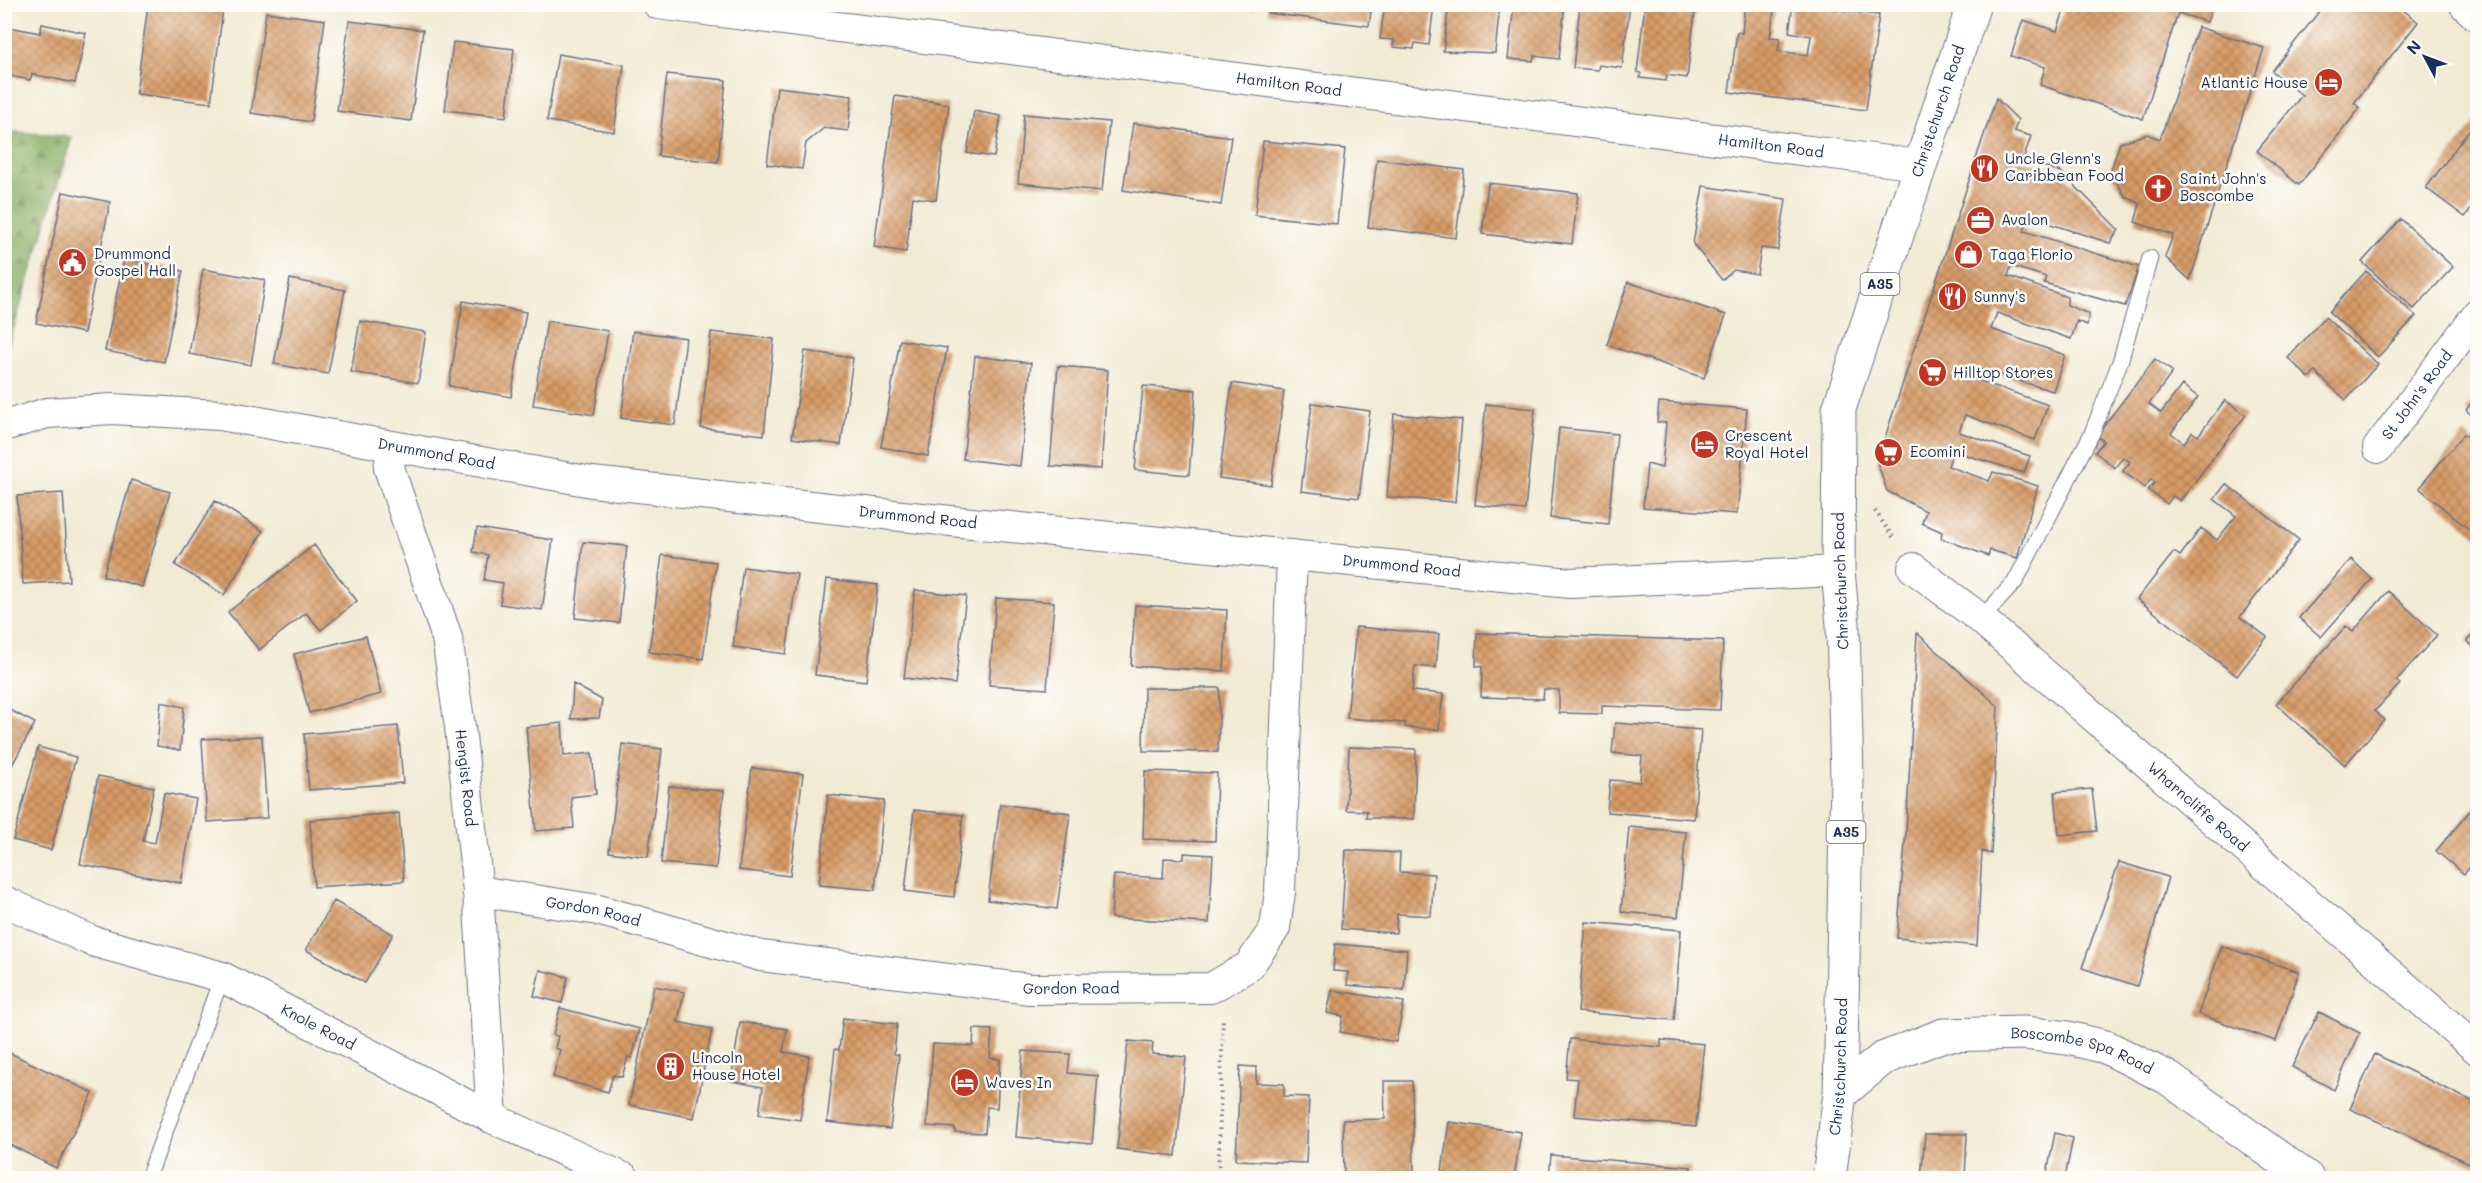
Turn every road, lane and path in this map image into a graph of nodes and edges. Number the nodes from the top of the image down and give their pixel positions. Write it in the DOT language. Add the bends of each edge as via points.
graph roads {
  1 [pos="658,4"];
  2 [pos="1974,4"];
  3 [pos="2466,4"];
  4 [pos="2478,15"];
  5 [pos="1919,165"];
  6 [pos="2150,258"];
  7 [pos="2478,313"];
  8 [pos="4,426"];
  9 [pos="392,447"];
  10 [pos="2378,448"];
  11 [pos="1292,555"];
  12 [pos="1913,568"];
  13 [pos="1838,572"];
  14 [pos="1981,619"];
  15 [pos="477,891"];
  16 [pos="4,901"];
  17 [pos="222,977"];
  18 [pos="1224,982"];
  19 [pos="2478,1050"];
  20 [pos="1840,1094"];
  21 [pos="492,1118"];
  22 [pos="148,1179"];
  23 [pos="624,1179"];
  24 [pos="1218,1179"];
  25 [pos="1829,1179"];
  26 [pos="2307,1179"];
  1 -- 5 [label="street, Hamilton Road"];
  2 -- 5 [label="main road, Christchurch Road / A35"];
  3 -- 4 [label="main road"];
  5 -- 13 [label="main road, Christchurch Road / A35" via="1839,409"];
  6 -- 14 [label="lane" via="2120,362 2092,433 2015,582"];
  7 -- 10 [label="street, St John's Road"];
  8 -- 9 [label="street, Drummond Road" via="46,413 112,410 220,415"];
  9 -- 11 [label="street, Drummond Road" via="592,482"];
  9 -- 15 [label="street, Hengist Road" via="389,468 447,638"];
  11 -- 13 [label="street, Drummond Road" via="1570,583"];
  11 -- 18 [label="street, Gordon Road" via="1280,892 1275,928 1249,966"];
  12 -- 14 [label="street, Wharncliffe Road"];
  13 -- 20 [label="main road, Christchurch Road / A35" via="1847,778"];
  14 -- 19 [label="street, Wharncliffe Road"];
  15 -- 18 [label="street, Gordon Road" via="598,910 761,956 1018,987 1211,988"];
  15 -- 21 [label="street, Hengist Road"];
  16 -- 17 [label="street, Knole Road" via="92,940"];
  17 -- 21 [label="street, Knole Road"];
  17 -- 22 [label="lane"];
  18 -- 24 [label="path"];
  20 -- 25 [label="main road, Christchurch Road / A35"];
  20 -- 26 [label="main road, Boscombe Spa Road" via="1882,1059 1943,1035 2024,1033 2068,1038 2106,1047 2168,1078"];
  21 -- 23 [label="street, Knole Road"];
}
